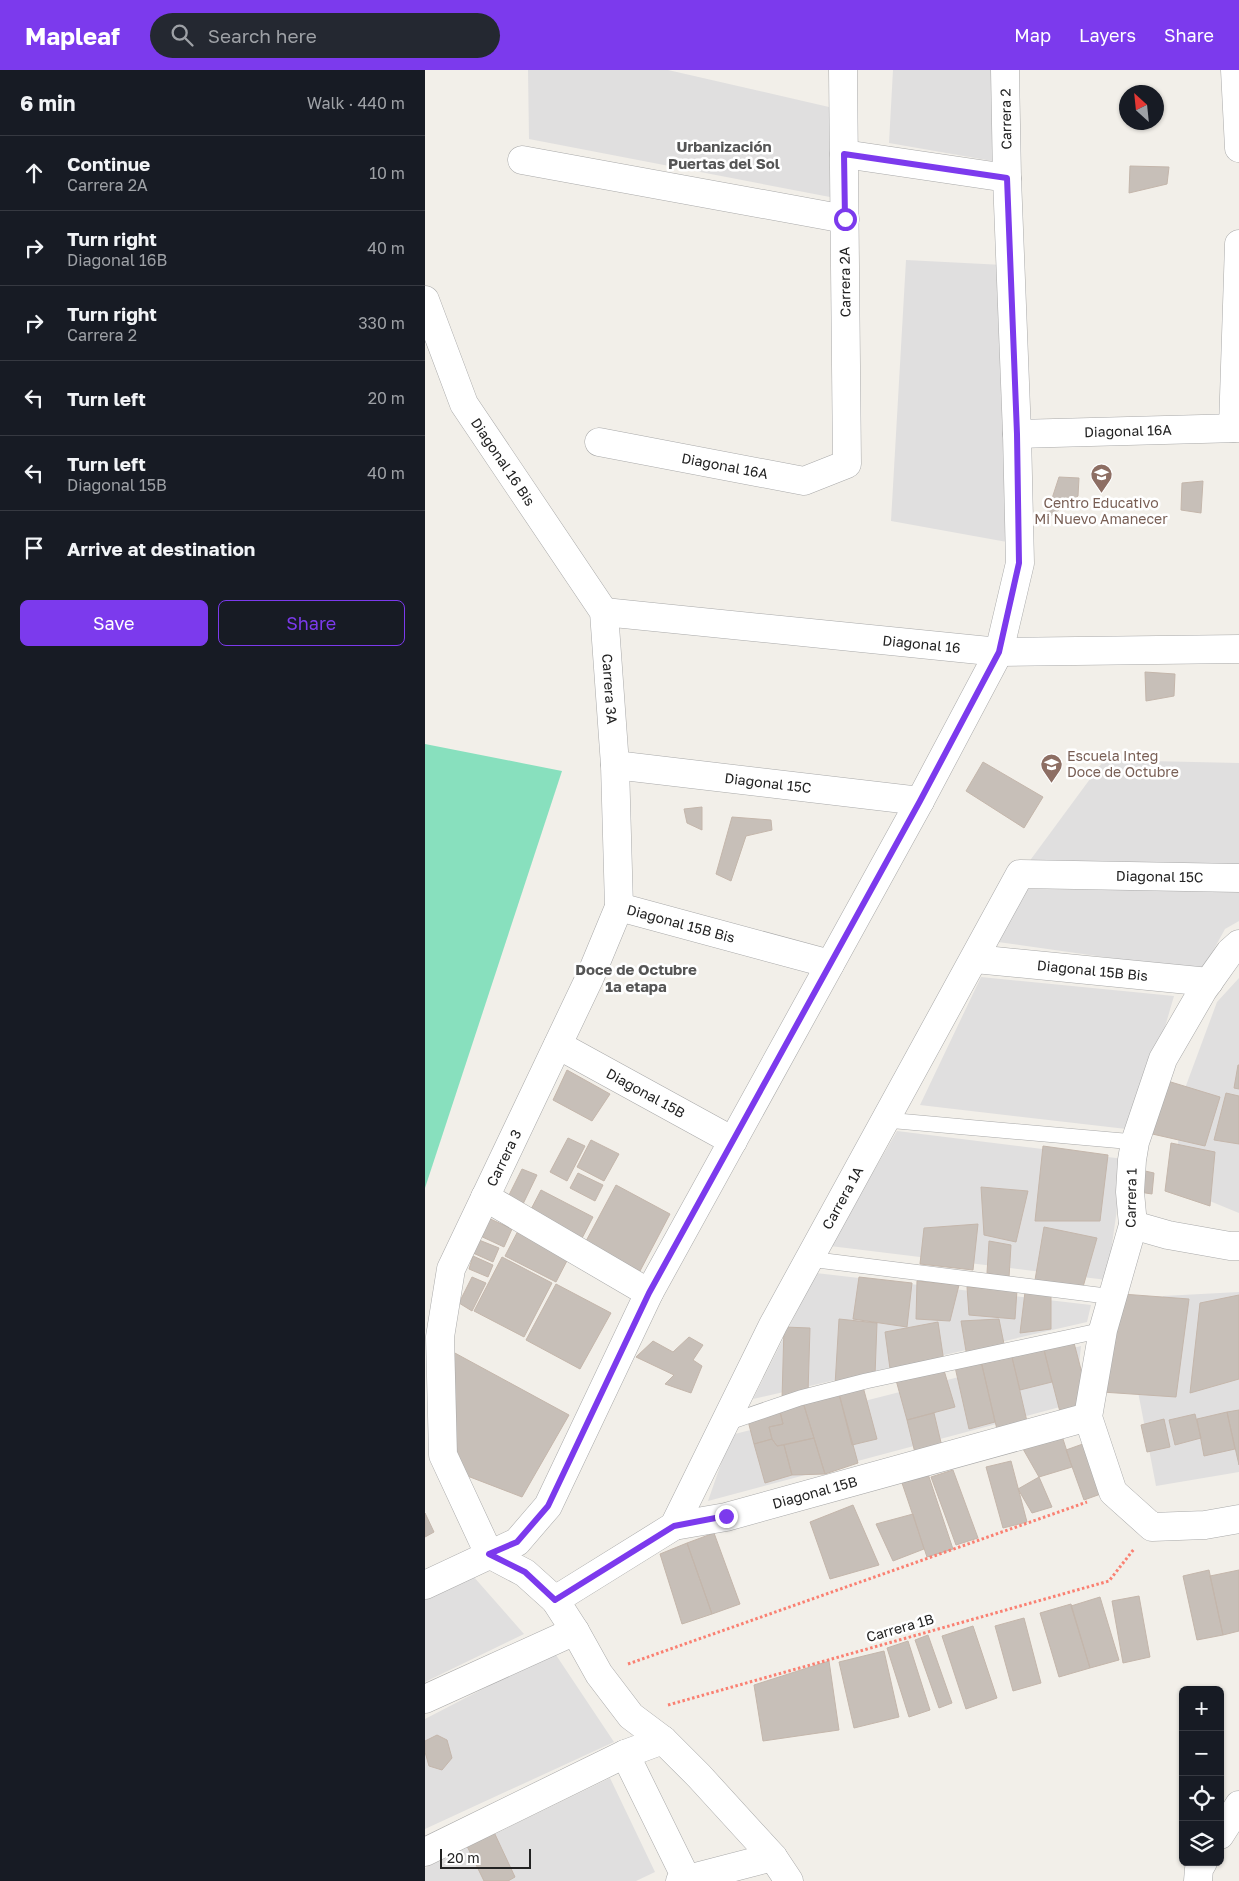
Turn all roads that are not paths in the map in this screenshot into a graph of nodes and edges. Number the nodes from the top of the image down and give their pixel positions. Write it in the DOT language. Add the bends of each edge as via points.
graph roads {
  1 [pos="843,70"];
  2 [pos="1005,70"];
  3 [pos="1235,70"];
  4 [pos="1239,148"];
  5 [pos="844,154"];
  6 [pos="522,160"];
  7 [pos="1007,178"];
  8 [pos="845,219"];
  9 [pos="1239,244"];
  10 [pos="425,300"];
  11 [pos="1236,428"];
  12 [pos="1017,434"];
  13 [pos="599,442"];
  14 [pos="847,464"];
  15 [pos="604,612"];
  16 [pos="1239,649"];
  17 [pos="999,652"];
  18 [pos="615,765"];
  19 [pos="920,801"];
  20 [pos="1020,874"];
  21 [pos="1239,878"];
  22 [pos="619,907"];
  23 [pos="1239,944"];
  24 [pos="975,959"];
  25 [pos="830,964"];
  26 [pos="1206,986"];
  27 [pos="558,1045"];
  28 [pos="886,1120"];
  29 [pos="733,1141"];
  30 [pos="1135,1142"];
  31 [pos="485,1197"];
  32 [pos="1133,1225"];
  33 [pos="1239,1246"];
  34 [pos="809,1259"];
  35 [pos="649,1293"];
  36 [pos="1114,1297"];
  37 [pos="1103,1330"];
  38 [pos="1088,1417"];
  39 [pos="724,1424"];
  40 [pos="1239,1519"];
  41 [pos="674,1526"];
  42 [pos="489,1554"];
  43 [pos="425,1586"];
  44 [pos="555,1600"];
  45 [pos="575,1631"];
  46 [pos="425,1699"];
  47 [pos="663,1740"];
  48 [pos="625,1754"];
  49 [pos="1239,1806"];
  50 [pos="1224,1829"];
  51 [pos="425,1852"];
  52 [pos="773,1857"];
  53 [pos="1201,1866"];
  54 [pos="683,1880"];
  55 [pos="789,1881"];
  56 [pos="1197,1881"];
  1 -- 5 [label="street, Carrera 2A"];
  2 -- 7 [label="street, Carrera 2"];
  3 -- 4 [label="street"];
  5 -- 7 [label="street"];
  5 -- 8 [label="street, Carrera 2A"];
  6 -- 8 [label="street"];
  7 -- 12 [label="street, Carrera 2"];
  8 -- 14 [label="street, Carrera 2A"];
  9 -- 11 [label="street"];
  10 -- 15 [label="street, Diagonal 16 Bis" via="464,404"];
  11 -- 12 [label="street, Diagonal 16A"];
  12 -- 17 [label="street, Carrera 2" via="1019,563"];
  13 -- 14 [label="street, Diagonal 16A" via="804,480"];
  15 -- 17 [label="street, Diagonal 16"];
  15 -- 18 [label="street, Carrera 3A"];
  16 -- 17 [label="street, Diagonal 16"];
  17 -- 19 [label="street, Carrera 2"];
  18 -- 19 [label="street, Diagonal 15C"];
  18 -- 22 [label="street, Carrera 3"];
  19 -- 25 [label="street, Carrera 2"];
  20 -- 21 [label="street, Diagonal 15C"];
  20 -- 24 [label="street, Carrera 1A"];
  22 -- 25 [label="street, Diagonal 15B Bis"];
  22 -- 27 [label="street, Carrera 3"];
  23 -- 26 [label="street"];
  24 -- 26 [label="street, Diagonal 15B Bis"];
  24 -- 28 [label="street, Carrera 1A"];
  25 -- 29 [label="street, Carrera 2"];
  26 -- 30 [label="street, Carrera 1" via="1163,1059"];
  27 -- 29 [label="street, Diagonal 15B"];
  27 -- 31 [label="street, Carrera 3"];
  28 -- 30 [label="lane"];
  28 -- 34 [label="street, Carrera 1A"];
  29 -- 35 [label="street, Carrera 2"];
  30 -- 32 [label="street, Carrera 1" via="1130,1192"];
  31 -- 35 [label="street"];
  31 -- 42 [label="street, Carrera 3" via="451,1269 439,1337 443,1456"];
  32 -- 33 [label="street" via="1168,1235"];
  32 -- 36 [label="street, Carrera 1"];
  34 -- 36 [label="lane"];
  34 -- 39 [label="street, Carrera 1A"];
  35 -- 42 [label="street, Carrera 2" via="548,1506 517,1542"];
  36 -- 37 [label="street, Carrera 1"];
  37 -- 38 [label="street, Carrera 1"];
  37 -- 39 [label="lane" via="866,1381 801,1398"];
  38 -- 40 [label="street" via="1113,1492 1151,1527 1205,1525"];
  38 -- 41 [label="street, Diagonal 15B" via="726,1516"];
  39 -- 41 [label="street, Carrera 1A"];
  41 -- 44 [label="street, Diagonal 15B"];
  42 -- 43 [label="street"];
  42 -- 44 [label="street" via="525,1572"];
  44 -- 45 [label="street"];
  45 -- 46 [label="street"];
  45 -- 47 [label="street" via="599,1674 631,1716"];
  47 -- 48 [label="street"];
  47 -- 52 [label="street"];
  48 -- 51 [label="street"];
  48 -- 54 [label="street"];
  49 -- 50 [label="street"];
  52 -- 54 [label="street"];
  52 -- 55 [label="street"];
  53 -- 56 [label="street"];
}
